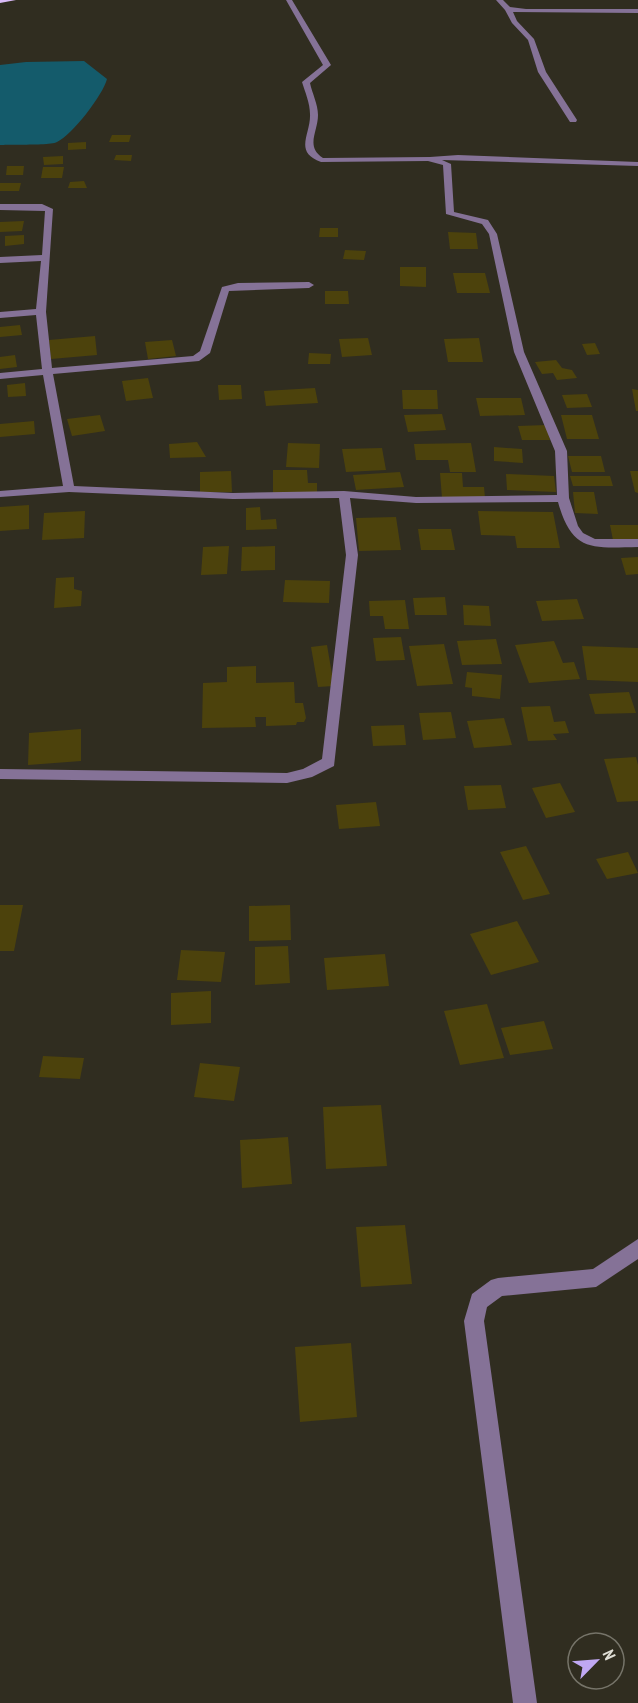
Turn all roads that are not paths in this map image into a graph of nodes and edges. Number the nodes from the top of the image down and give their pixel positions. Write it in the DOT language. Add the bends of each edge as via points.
graph roads {
  1 [pos="13,0"];
  2 [pos="289,0"];
  3 [pos="499,0"];
  4 [pos="0,2"];
  5 [pos="508,9"];
  6 [pos="638,11"];
  7 [pos="573,120"];
  8 [pos="428,159"];
  9 [pos="638,164"];
  10 [pos="0,207"];
  11 [pos="46,258"];
  12 [pos="0,260"];
  13 [pos="309,285"];
  14 [pos="41,312"];
  15 [pos="0,315"];
  16 [pos="48,373"];
  17 [pos="0,376"];
  18 [pos="69,489"];
  19 [pos="0,494"];
  20 [pos="344,494"];
  21 [pos="563,498"];
  22 [pos="638,543"];
  23 [pos="0,774"];
  24 [pos="638,1248"];
  25 [pos="525,1703"];
  1 -- 4 [label="main road"];
  2 -- 8 [label="street" via="327,65 306,82 314,115 308,147 312,156 321,160"];
  3 -- 5 [label="street"];
  5 -- 6 [label="street"];
  5 -- 7 [label="street" via="514,22 531,39 542,72"];
  8 -- 9 [label="street"];
  8 -- 21 [label="street" via="447,164 450,214 485,222 493,234 519,352 561,451"];
  10 -- 11 [label="street" via="49,209"];
  11 -- 12 [label="street"];
  11 -- 14 [label="street"];
  13 -- 16 [label="street" via="225,289 205,353 195,360"];
  14 -- 15 [label="street"];
  14 -- 16 [label="street"];
  16 -- 17 [label="street"];
  16 -- 18 [label="street"];
  18 -- 19 [label="street"];
  18 -- 20 [label="street" via="233,496"];
  20 -- 21 [label="street" via="416,500"];
  20 -- 23 [label="street" via="352,555 329,762 287,778"];
  21 -- 22 [label="street" via="579,536 596,542"];
  24 -- 25 [label="street" via="596,1278 498,1287 479,1302 474,1321"];
}
